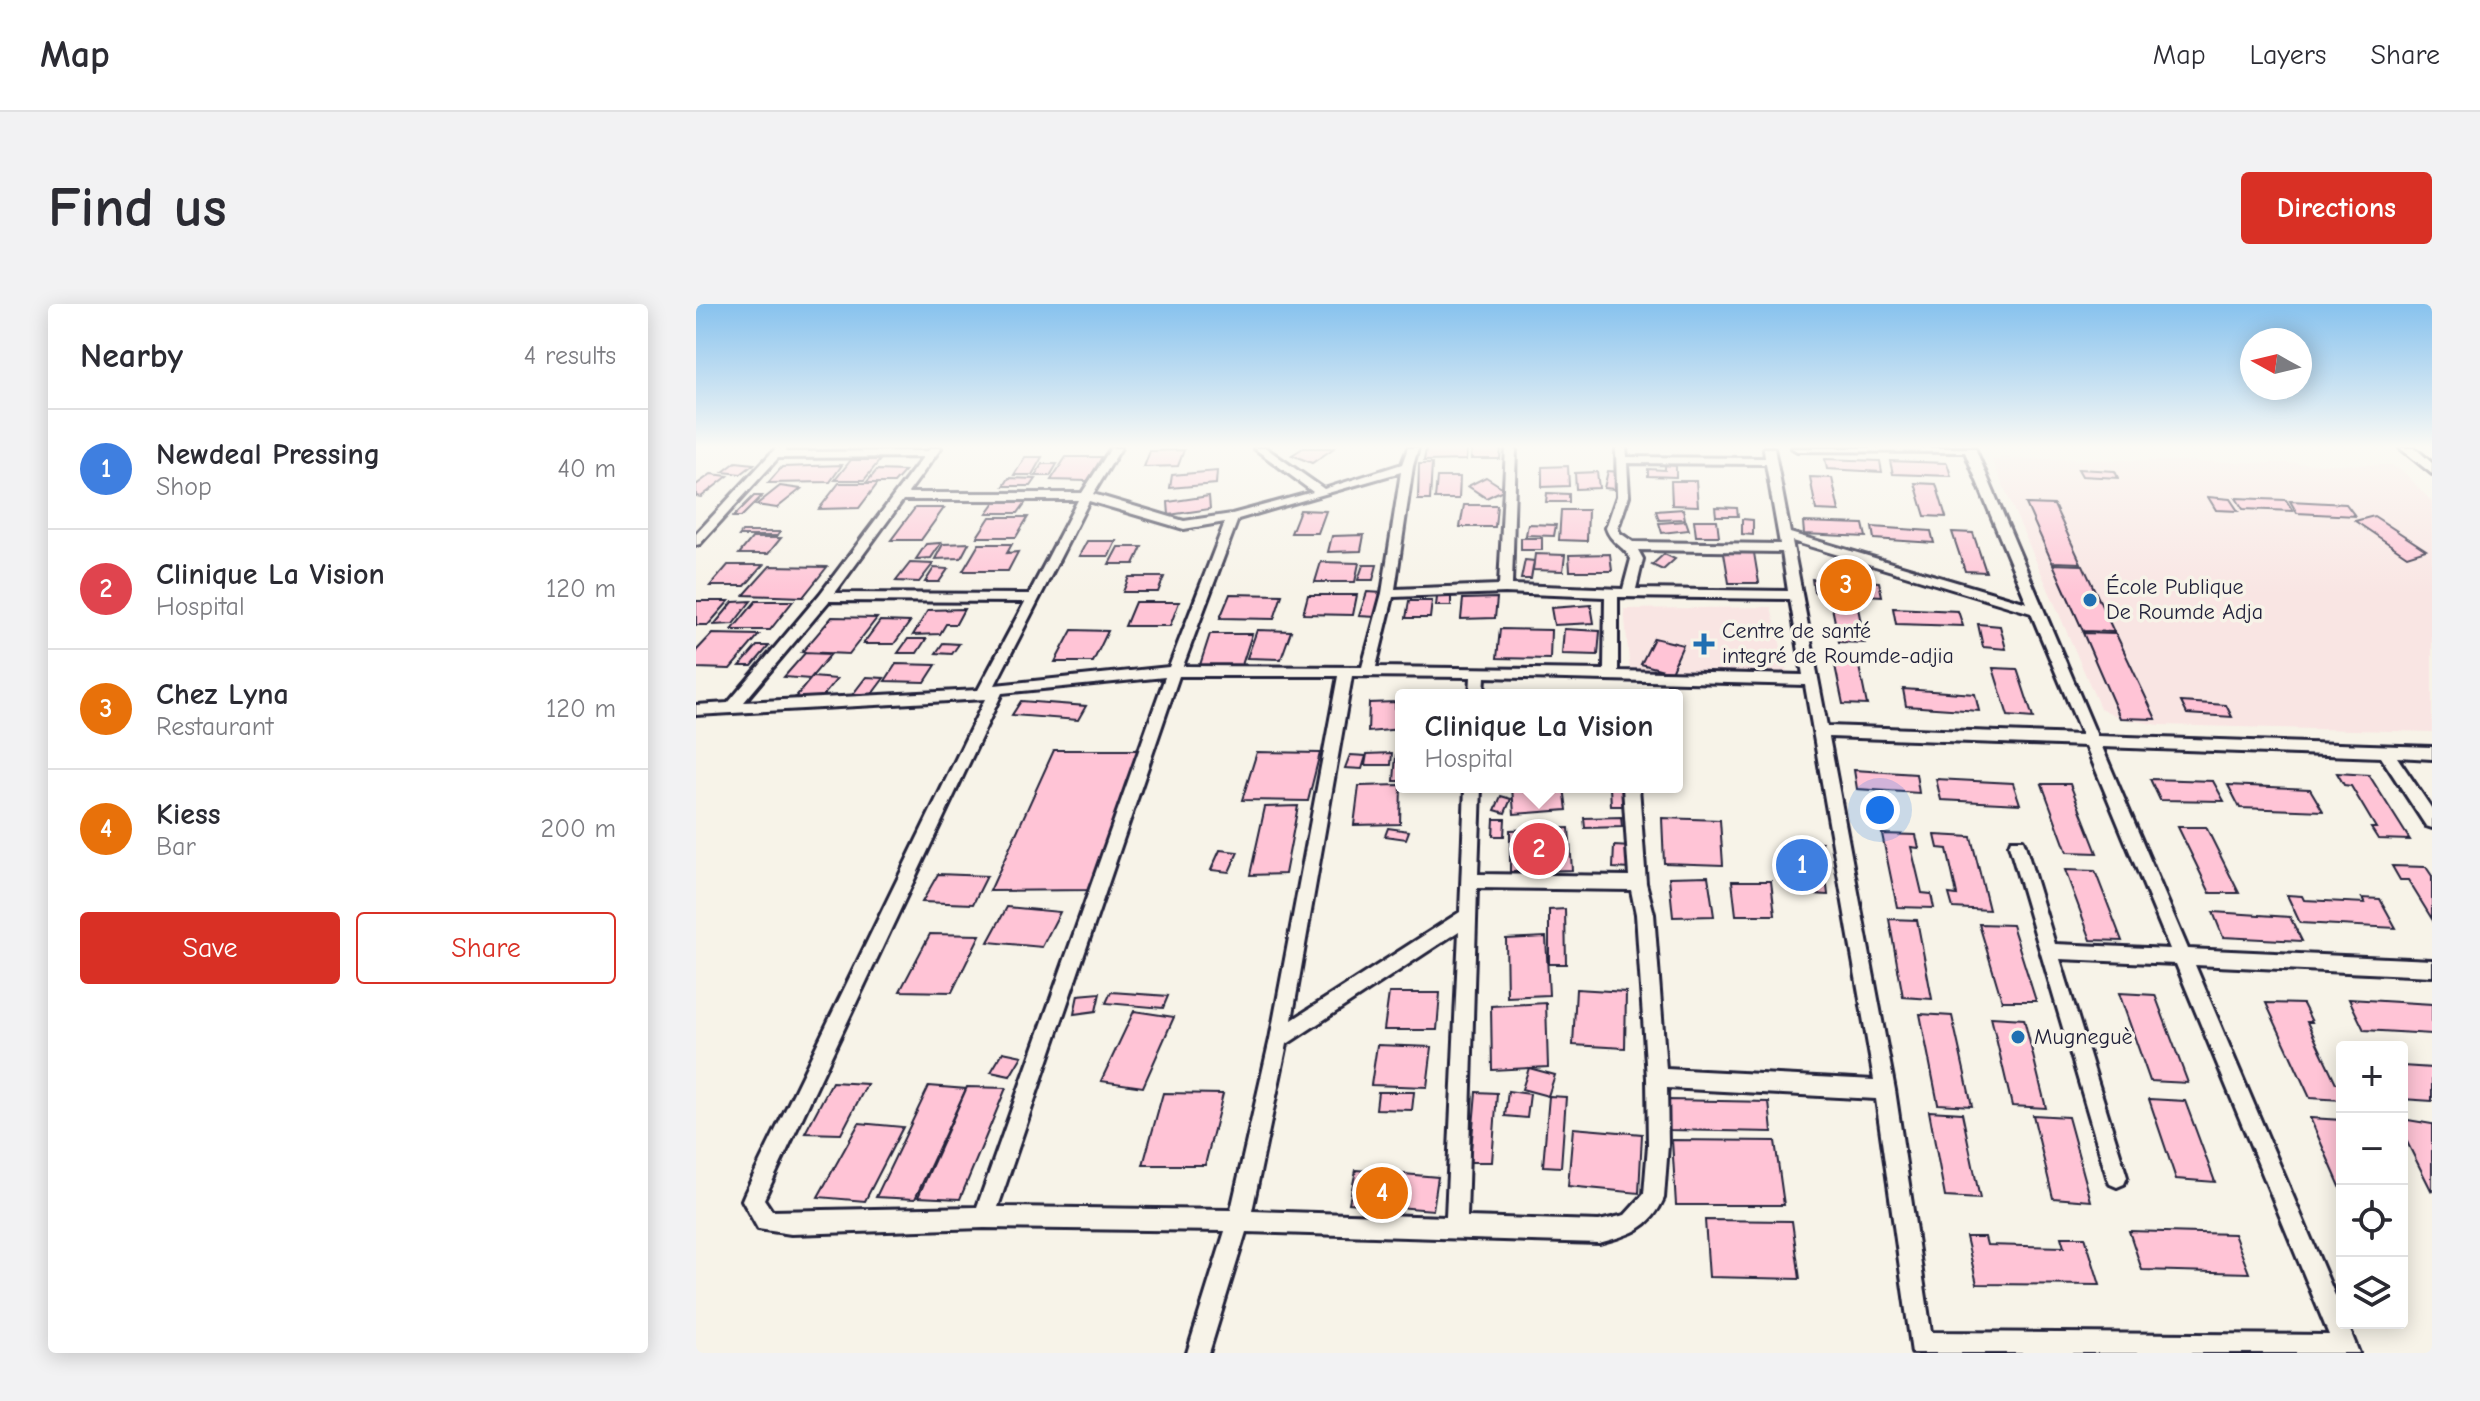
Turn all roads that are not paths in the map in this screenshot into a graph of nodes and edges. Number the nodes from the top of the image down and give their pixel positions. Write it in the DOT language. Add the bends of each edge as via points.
graph roads {
  1 [pos="737,497"];
  2 [pos="902,497"];
  3 [pos="911,497"];
  4 [pos="1086,497"];
  5 [pos="1089,497"];
  6 [pos="1307,497"];
  7 [pos="1402,497"];
  8 [pos="1509,497"];
  9 [pos="1623,497"];
  10 [pos="1778,497"];
  11 [pos="1990,497"];
  12 [pos="1233,517"];
  13 [pos="696,541"];
  14 [pos="1786,542"];
  15 [pos="1630,546"];
  16 [pos="1505,589"];
  17 [pos="1388,593"];
  18 [pos="1612,593"];
  19 [pos="1628,594"];
  20 [pos="1796,595"];
  21 [pos="825,597"];
  22 [pos="1035,598"];
  23 [pos="2037,610"];
  24 [pos="1174,671"];
  25 [pos="1346,672"];
  26 [pos="1368,672"];
  27 [pos="1478,672"];
  28 [pos="1617,676"];
  29 [pos="1811,680"];
  30 [pos="1477,689"];
  31 [pos="1622,689"];
  32 [pos="990,692"];
  33 [pos="696,710"];
  34 [pos="730,710"];
  35 [pos="1820,731"];
  36 [pos="2092,742"];
  37 [pos="2386,753"];
  38 [pos="2432,753"];
  39 [pos="1473,793"];
  40 [pos="1631,793"];
  41 [pos="2432,822"];
  42 [pos="2017,845"];
  43 [pos="1468,881"];
  44 [pos="1638,883"];
  45 [pos="1469,915"];
  46 [pos="2049,951"];
  47 [pos="2182,957"];
  48 [pos="2432,968"];
  49 [pos="1279,1039"];
  50 [pos="1657,1078"];
  51 [pos="1885,1090"];
  52 [pos="2117,1177"];
  53 [pos="984,1217"];
  54 [pos="1239,1221"];
  55 [pos="1456,1226"];
  56 [pos="1922,1348"];
  57 [pos="2347,1350"];
  58 [pos="1198,1353"];
  1 -- 13 [label="street"];
  2 -- 3 [label="street"];
  2 -- 21 [label="street"];
  4 -- 22 [label="street"];
  5 -- 12 [label="street" via="1184,525"];
  6 -- 12 [label="street"];
  7 -- 17 [label="street"];
  8 -- 16 [label="street"];
  9 -- 15 [label="street" via="1612,528"];
  10 -- 14 [label="street"];
  11 -- 23 [label="street"];
  12 -- 24 [label="street"];
  14 -- 15 [label="street"];
  14 -- 20 [label="street"];
  14 -- 23 [label="street"];
  15 -- 19 [label="street" via="1637,559"];
  16 -- 17 [label="street"];
  16 -- 18 [label="street"];
  17 -- 26 [label="street"];
  18 -- 19 [label="street"];
  18 -- 28 [label="street"];
  19 -- 20 [label="street"];
  20 -- 29 [label="street"];
  21 -- 22 [label="street"];
  21 -- 34 [label="street"];
  22 -- 32 [label="street"];
  23 -- 36 [label="street"];
  24 -- 25 [label="street"];
  24 -- 32 [label="street"];
  24 -- 53 [label="street"];
  25 -- 26 [label="street"];
  25 -- 49 [label="street"];
  26 -- 27 [label="street"];
  27 -- 28 [label="street"];
  27 -- 30 [label="street"];
  28 -- 29 [label="street"];
  28 -- 31 [label="street"];
  29 -- 35 [label="street"];
  32 -- 34 [label="street"];
  32 -- 53 [label="street" via="752,1200 766,1221 791,1223"];
  33 -- 34 [label="street"];
  35 -- 36 [label="street"];
  35 -- 51 [label="street"];
  36 -- 37 [label="street"];
  36 -- 47 [label="street"];
  37 -- 38 [label="street"];
  37 -- 41 [label="street"];
  39 -- 43 [label="street"];
  40 -- 44 [label="street"];
  42 -- 46 [label="street"];
  43 -- 44 [label="street"];
  43 -- 45 [label="street"];
  44 -- 50 [label="street"];
  45 -- 49 [label="street"];
  45 -- 55 [label="street"];
  46 -- 47 [label="street"];
  46 -- 52 [label="street"];
  47 -- 48 [label="street"];
  47 -- 57 [label="street"];
  49 -- 54 [label="street"];
  50 -- 51 [label="street"];
  50 -- 55 [label="street" via="1654,1198 1631,1224 1599,1232"];
  51 -- 56 [label="street"];
  53 -- 54 [label="street"];
  54 -- 55 [label="street"];
  54 -- 58 [label="street"];
  56 -- 57 [label="street"];
}
